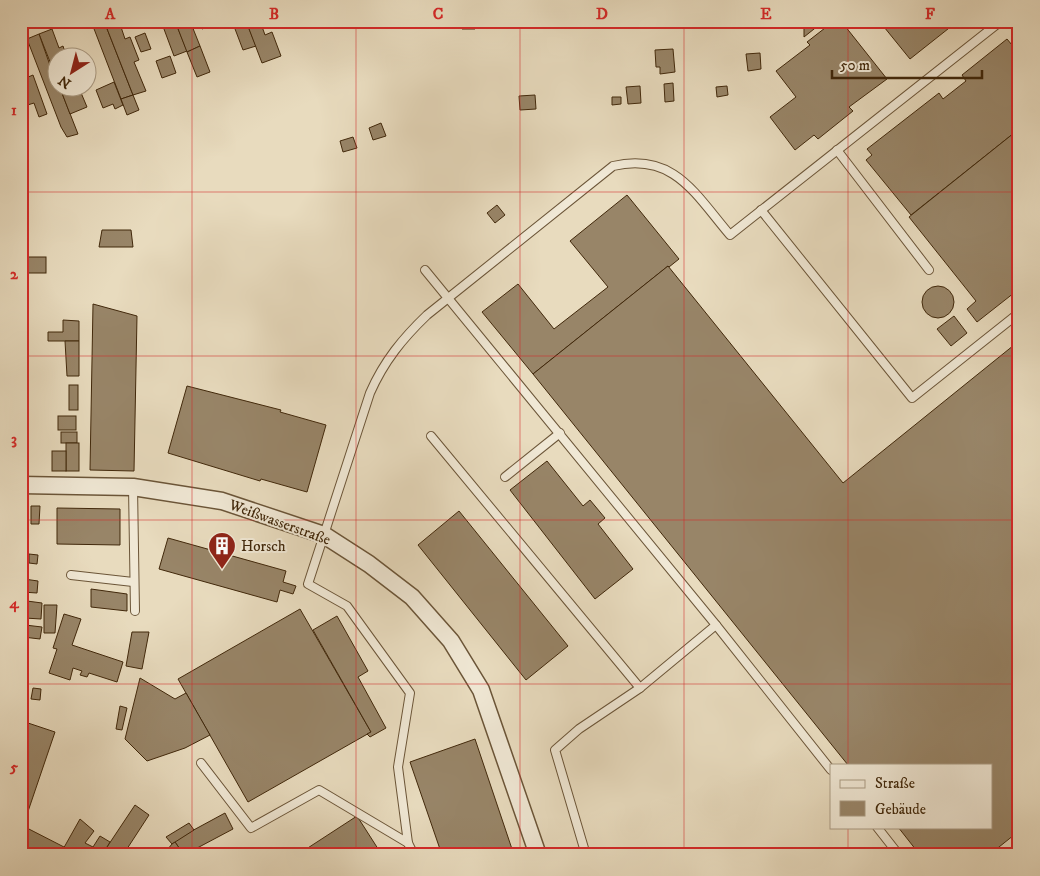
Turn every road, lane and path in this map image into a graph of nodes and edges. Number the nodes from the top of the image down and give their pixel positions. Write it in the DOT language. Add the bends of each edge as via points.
graph roads {
  1 [pos="1001,21"];
  2 [pos="837,150"];
  3 [pos="761,210"];
  4 [pos="425,270"];
  5 [pos="929,270"];
  6 [pos="448,298"];
  7 [pos="1019,313"];
  8 [pos="560,433"];
  9 [pos="431,436"];
  10 [pos="505,477"];
  11 [pos="21,485"];
  12 [pos="132,486"];
  13 [pos="324,535"];
  14 [pos="71,575"];
  15 [pos="134,582"];
  16 [pos="135,610"];
  17 [pos="716,625"];
  18 [pos="640,688"];
  19 [pos="201,763"];
  20 [pos="830,769"];
  21 [pos="878,828"];
  22 [pos="408,843"];
  23 [pos="414,855"];
  24 [pos="538,855"];
  25 [pos="586,855"];
  26 [pos="899,855"];
  1 -- 2 [label="lane"];
  2 -- 3 [label="lane"];
  2 -- 5 [label="lane"];
  3 -- 6 [label="lane" via="730,235 686,183 659,165 633,161 613,166"];
  3 -- 7 [label="lane" via="912,398"];
  4 -- 6 [label="lane"];
  6 -- 8 [label="lane"];
  6 -- 13 [label="lane" via="406,335 382,366 370,393"];
  8 -- 10 [label="lane"];
  8 -- 17 [label="lane"];
  9 -- 18 [label="lane"];
  11 -- 12 [label="street, Weißwasserstraße"];
  12 -- 13 [label="street, Weißwasserstraße" via="222,501"];
  12 -- 15 [label="lane"];
  13 -- 22 [label="lane" via="308,584 347,606 410,693 398,767"];
  13 -- 24 [label="street, Weißwasserstraße" via="412,597 451,641 481,690"];
  14 -- 15 [label="lane"];
  15 -- 16 [label="lane"];
  17 -- 18 [label="lane"];
  17 -- 20 [label="lane"];
  18 -- 25 [label="lane" via="579,729 555,750"];
  19 -- 22 [label="lane" via="251,828 319,790"];
  21 -- 26 [label="lane"];
  22 -- 23 [label="lane"];
}
